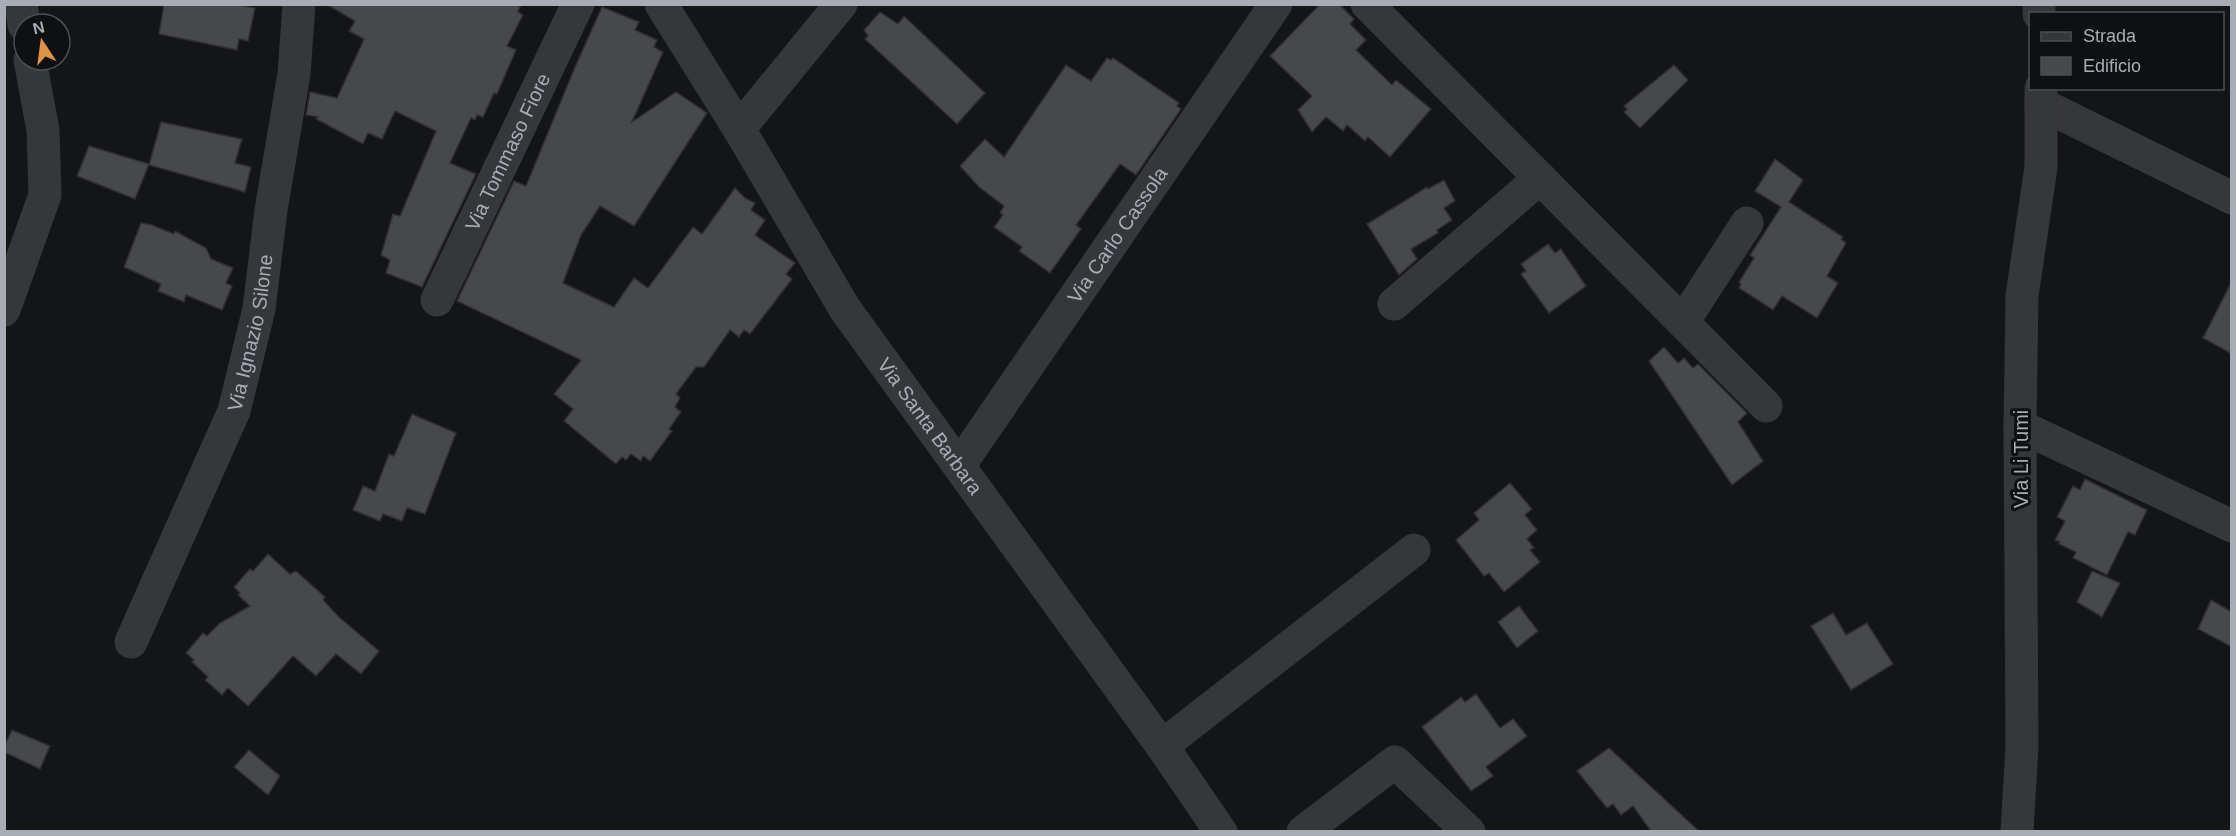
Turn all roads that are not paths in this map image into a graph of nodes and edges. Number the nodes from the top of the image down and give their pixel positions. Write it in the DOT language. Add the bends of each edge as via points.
graph roads {
  1 [pos="299,4"];
  2 [pos="578,4"];
  3 [pos="661,4"];
  4 [pos="841,4"];
  5 [pos="1276,4"];
  6 [pos="1366,4"];
  7 [pos="32,72"];
  8 [pos="2041,96"];
  9 [pos="739,129"];
  10 [pos="1540,178"];
  11 [pos="2232,198"];
  12 [pos="1747,223"];
  13 [pos="437,300"];
  14 [pos="1394,304"];
  15 [pos="4,310"];
  16 [pos="1683,322"];
  17 [pos="1766,405"];
  18 [pos="2020,426"];
  19 [pos="959,466"];
  20 [pos="2232,526"];
  21 [pos="1414,550"];
  22 [pos="131,642"];
  23 [pos="1162,746"];
  24 [pos="1221,831"];
  25 [pos="1303,831"];
  26 [pos="1469,831"];
  27 [pos="2018,831"];
  1 -- 22 [label="street, Via Ignazio Silone" via="294,74 259,309 234,411"];
  2 -- 13 [label="street, Via Tommaso Fiore"];
  3 -- 9 [label="street, Via Santa Barbara"];
  4 -- 9 [label="street"];
  5 -- 19 [label="street, Via Carlo Cassola"];
  6 -- 10 [label="street"];
  7 -- 15 [label="street" via="44,130 45,195"];
  8 -- 11 [label="street"];
  8 -- 18 [label="street, Via Li Tumi" via="2041,167 2022,296"];
  9 -- 19 [label="street, Via Santa Barbara" via="845,309"];
  10 -- 14 [label="street"];
  10 -- 16 [label="street"];
  12 -- 16 [label="street"];
  16 -- 17 [label="street"];
  18 -- 20 [label="street"];
  18 -- 27 [label="street, Via Li Tumi" via="2022,746"];
  19 -- 23 [label="street, Via Santa Barbara"];
  21 -- 23 [label="street"];
  23 -- 24 [label="street, Via Santa Barbara"];
  25 -- 26 [label="street" via="1395,762"];
}
